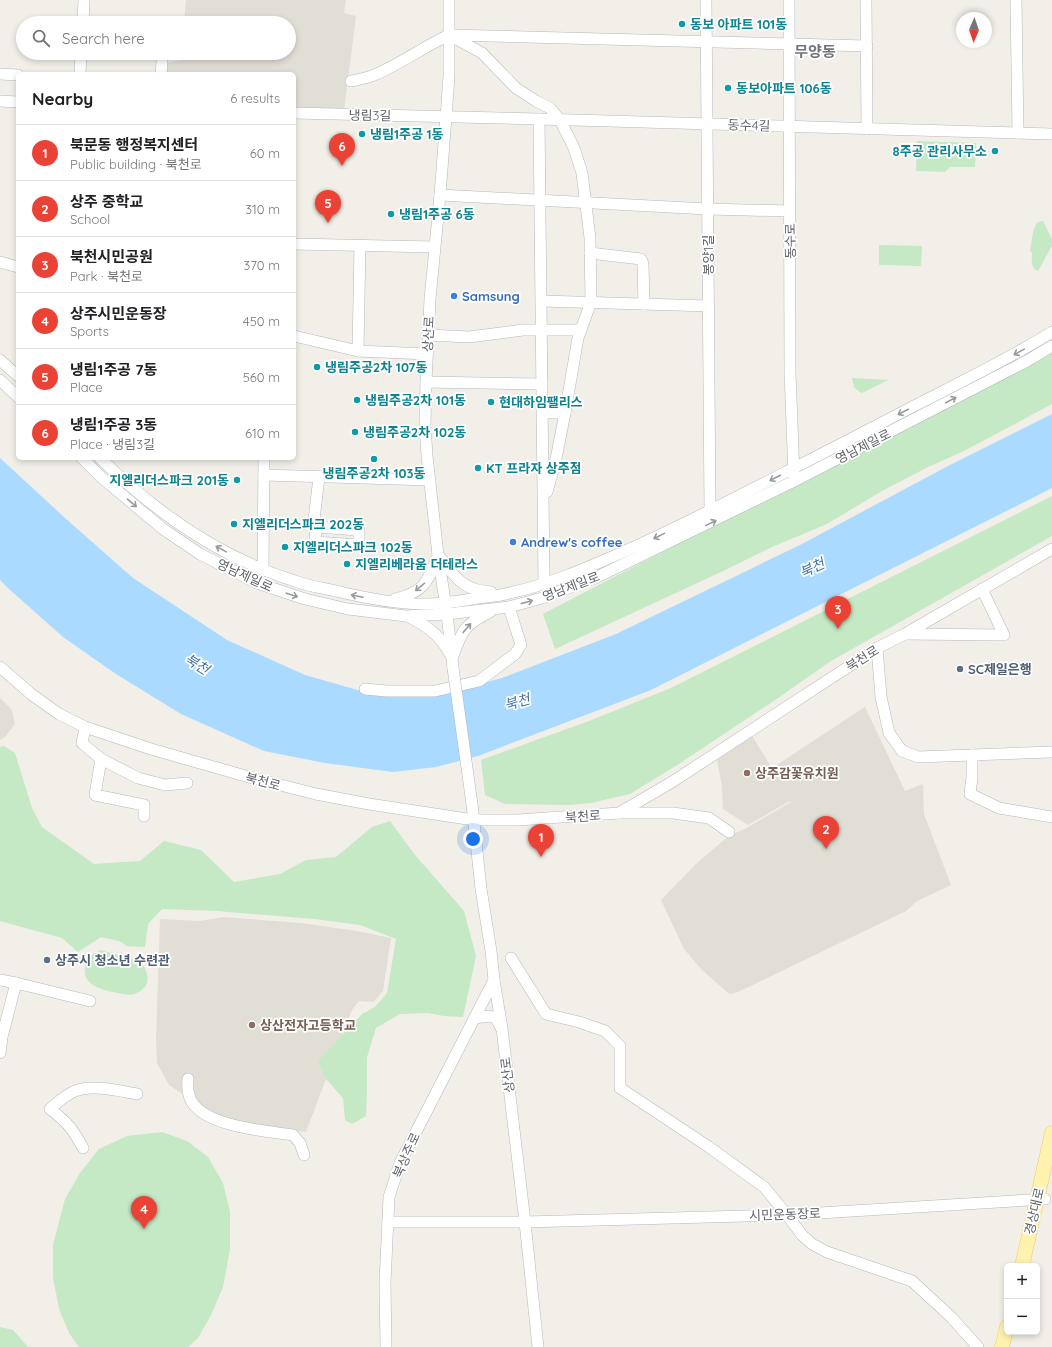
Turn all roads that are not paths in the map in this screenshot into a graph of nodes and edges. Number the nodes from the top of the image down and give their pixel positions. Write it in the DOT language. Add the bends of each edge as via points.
graph roads {
  1 [pos="84,0"];
  2 [pos="450,0"];
  3 [pos="706,0"];
  4 [pos="789,0"];
  5 [pos="866,0"];
  6 [pos="1016,0"];
  7 [pos="84,16"];
  8 [pos="449,35"];
  9 [pos="707,42"];
  10 [pos="789,44"];
  11 [pos="867,46"];
  12 [pos="81,60"];
  13 [pos="162,62"];
  14 [pos="80,72"];
  15 [pos="161,72"];
  16 [pos="0,74"];
  17 [pos="16,75"];
  18 [pos="351,81"];
  19 [pos="0,101"];
  20 [pos="16,102"];
  21 [pos="296,114"];
  22 [pos="446,117"];
  23 [pos="539,119"];
  24 [pos="560,120"];
  25 [pos="707,124"];
  26 [pos="789,127"];
  27 [pos="867,129"];
  28 [pos="1018,133"];
  29 [pos="1052,134"];
  30 [pos="440,195"];
  31 [pos="540,200"];
  32 [pos="586,202"];
  33 [pos="708,209"];
  34 [pos="789,211"];
  35 [pos="296,244"];
  36 [pos="360,245"];
  37 [pos="434,248"];
  38 [pos="590,253"];
  39 [pos="0,262"];
  40 [pos="16,266"];
  41 [pos="542,301"];
  42 [pos="591,302"];
  43 [pos="644,304"];
  44 [pos="708,306"];
  45 [pos="542,330"];
  46 [pos="581,330"];
  47 [pos="1052,332"];
  48 [pos="428,335"];
  49 [pos="296,336"];
  50 [pos="1052,346"];
  51 [pos="358,350"];
  52 [pos="427,354"];
  53 [pos="0,360"];
  54 [pos="16,374"];
  55 [pos="0,380"];
  56 [pos="426,382"];
  57 [pos="542,384"];
  58 [pos="16,395"];
  59 [pos="543,413"];
  60 [pos="565,413"];
  61 [pos="84,460"];
  62 [pos="102,460"];
  63 [pos="264,460"];
  64 [pos="793,469"];
  65 [pos="264,475"];
  66 [pos="319,477"];
  67 [pos="430,480"];
  68 [pos="794,482"];
  69 [pos="543,506"];
  70 [pos="710,511"];
  71 [pos="316,527"];
  72 [pos="1052,549"];
  73 [pos="438,555"];
  74 [pos="263,570"];
  75 [pos="544,583"];
  76 [pos="982,589"];
  77 [pos="508,594"];
  78 [pos="386,601"];
  79 [pos="509,606"];
  80 [pos="446,609"];
  81 [pos="495,609"];
  82 [pos="406,616"];
  83 [pos="905,634"];
  84 [pos="877,648"];
  85 [pos="452,663"];
  86 [pos="0,667"];
  87 [pos="364,689"];
  88 [pos="85,727"];
  89 [pos="1052,752"];
  90 [pos="972,755"];
  91 [pos="101,759"];
  92 [pos="187,783"];
  93 [pos="619,813"];
  94 [pos="144,816"];
  95 [pos="1052,817"];
  96 [pos="474,820"];
  97 [pos="729,832"];
  98 [pos="511,958"];
  99 [pos="0,980"];
  100 [pos="494,980"];
  101 [pos="16,983"];
  102 [pos="90,1001"];
  103 [pos="475,1018"];
  104 [pos="502,1028"];
  105 [pos="0,1053"];
  106 [pos="188,1080"];
  107 [pos="138,1094"];
  108 [pos="1052,1133"];
  109 [pos="83,1148"];
  110 [pos="304,1155"];
  111 [pos="1052,1170"];
  112 [pos="1041,1200"];
  113 [pos="787,1215"];
  114 [pos="388,1222"];
  115 [pos="525,1222"];
  116 [pos="1023,1263"];
  117 [pos="1030,1263"];
  118 [pos="1005,1335"];
  119 [pos="1013,1335"];
  120 [pos="386,1347"];
  121 [pos="538,1347"];
  122 [pos="978,1347"];
  123 [pos="1002,1347"];
  124 [pos="1010,1347"];
  1 -- 7 [label="street"];
  2 -- 8 [label="street, 상산로"];
  3 -- 9 [label="street, 봉양1길"];
  4 -- 10 [label="street, 동수로"];
  5 -- 11 [label="street"];
  6 -- 28 [label="street"];
  8 -- 9 [label="street"];
  8 -- 18 [label="street" via="386,69"];
  8 -- 22 [label="street, 상산로"];
  8 -- 24 [label="street" via="482,53 516,88 550,108"];
  9 -- 10 [label="street"];
  9 -- 25 [label="street, 봉양1길"];
  10 -- 11 [label="street"];
  10 -- 26 [label="street, 동수로"];
  11 -- 27 [label="street"];
  12 -- 14 [label="street"];
  13 -- 15 [label="street"];
  16 -- 17 [label="street"];
  19 -- 20 [label="street"];
  21 -- 22 [label="street, 냉림3길"];
  22 -- 23 [label="street, 동수4길"];
  22 -- 30 [label="street, 상산로"];
  23 -- 24 [label="street, 동수4길"];
  23 -- 31 [label="street"];
  24 -- 25 [label="street, 동수4길"];
  24 -- 32 [label="street" via="574,148 582,173"];
  25 -- 26 [label="street, 동수4길"];
  25 -- 33 [label="street, 봉양1길"];
  26 -- 27 [label="street, 동수4길"];
  26 -- 34 [label="street, 동수로"];
  27 -- 28 [label="street, 동수4길"];
  28 -- 29 [label="street, 동수4길"];
  30 -- 31 [label="street"];
  30 -- 37 [label="street, 상산로"];
  31 -- 32 [label="street"];
  31 -- 41 [label="street"];
  32 -- 33 [label="street"];
  32 -- 38 [label="street"];
  33 -- 34 [label="street"];
  33 -- 44 [label="street, 봉양1길"];
  34 -- 64 [label="street, 동수로"];
  35 -- 36 [label="street"];
  36 -- 37 [label="street"];
  36 -- 51 [label="street"];
  37 -- 48 [label="street, 상산로"];
  38 -- 42 [label="street"];
  38 -- 43 [label="street" via="641,259"];
  39 -- 40 [label="street"];
  41 -- 42 [label="street"];
  41 -- 45 [label="street"];
  42 -- 43 [label="street"];
  42 -- 46 [label="street"];
  43 -- 44 [label="street"];
  44 -- 70 [label="street, 봉양1길"];
  45 -- 46 [label="street"];
  45 -- 48 [label="street" via="468,337"];
  45 -- 57 [label="street"];
  46 -- 60 [label="street"];
  47 -- 64 [label="street, 영남제일로, one-way" via="1021,352"];
  48 -- 52 [label="street, 상산로"];
  49 -- 51 [label="street"];
  68 -- 50 [label="street, 영남제일로, one-way"];
  51 -- 52 [label="street"];
  52 -- 56 [label="street, 상산로"];
  53 -- 54 [label="street"];
  55 -- 58 [label="street"];
  56 -- 57 [label="street"];
  56 -- 67 [label="street, 상산로" via="425,425"];
  57 -- 59 [label="street"];
  59 -- 60 [label="street"];
  59 -- 69 [label="street"];
  60 -- 69 [label="street"];
  61 -- 82 [label="street, 영남제일로, one-way" via="163,529 200,554 257,583 305,599 348,609"];
  74 -- 62 [label="street, 영남제일로, one-way" via="202,539 166,515"];
  63 -- 65 [label="street"];
  64 -- 68 [label="street, 동수로"];
  64 -- 70 [label="street, 영남제일로, one-way"];
  65 -- 66 [label="street"];
  65 -- 74 [label="street"];
  66 -- 67 [label="street"];
  66 -- 71 [label="street" via="314,520"];
  67 -- 73 [label="street, 상산로"];
  79 -- 68 [label="street, 영남제일로, one-way" via="542,598 595,578"];
  69 -- 75 [label="street"];
  70 -- 75 [label="street, 영남제일로, one-way" via="589,567"];
  72 -- 76 [label="street, 북천로"];
  73 -- 77 [label="street" via="455,577 471,589"];
  73 -- 78 [label="street, one-way" via="428,580 419,589 408,596"];
  73 -- 80 [label="street, 상산로"];
  78 -- 74 [label="street, 영남제일로, one-way" via="296,582"];
  75 -- 77 [label="street, 영남제일로"];
  76 -- 83 [label="street, 북천로"];
  76 -- 83 [label="street" via="1004,635"];
  77 -- 80 [label="street, 영남제일로"];
  78 -- 80 [label="street, 영남제일로"];
  79 -- 81 [label="street, 영남제일로"];
  79 -- 87 [label="street" via="521,646 515,654 479,680 435,691"];
  80 -- 81 [label="street, 영남제일로"];
  80 -- 82 [label="street, 영남제일로"];
  80 -- 85 [label="street, 상산로"];
  85 -- 81 [label="street, one-way" via="457,643 465,628"];
  82 -- 85 [label="street" via="424,624 445,645"];
  83 -- 84 [label="street, 북천로"];
  84 -- 90 [label="street" via="881,698 889,733 902,751 918,757"];
  84 -- 93 [label="street, 북천로" via="672,782"];
  85 -- 96 [label="street, 상산로, bridge"];
  86 -- 88 [label="street, 북천로" via="30,694"];
  88 -- 91 [label="street" via="82,743"];
  88 -- 96 [label="street, 북천로" via="165,753 309,793 376,806"];
  89 -- 90 [label="street"];
  90 -- 95 [label="street" via="970,794 999,808"];
  91 -- 92 [label="street" via="138,778 165,785"];
  91 -- 94 [label="street" via="95,794 144,805"];
  93 -- 96 [label="street, 북천로" via="518,820"];
  93 -- 97 [label="street" via="673,813 709,818"];
  96 -- 100 [label="street, 상산로"];
  98 -- 113 [label="street" via="546,1014 605,1031 620,1046 620,1088 764,1187"];
  99 -- 101 [label="street"];
  100 -- 103 [label="street, 북상주로"];
  100 -- 104 [label="street, 상산로"];
  101 -- 102 [label="street"];
  101 -- 105 [label="street"];
  103 -- 104 [label="street" via="496,1018"];
  103 -- 114 [label="street, 북상주로" via="400,1163 389,1197"];
  104 -- 115 [label="street, 상산로"];
  106 -- 110 [label="street" via="187,1090 194,1105 210,1118 248,1128 293,1135"];
  107 -- 109 [label="street" via="82,1088 66,1095 50,1109 75,1132"];
  108 -- 112 [label="main road, 경상대로"];
  111 -- 112 [label="main road, 경상대로"];
  112 -- 113 [label="street, 시민운동장로"];
  112 -- 116 [label="main road, 경상대로"];
  112 -- 117 [label="main road, 경상대로"];
  113 -- 115 [label="street, 시민운동장로"];
  113 -- 122 [label="street" via="802,1235 827,1252 912,1281 951,1317"];
  114 -- 115 [label="street, 시민운동장로"];
  114 -- 120 [label="street, 북상주로" via="385,1283"];
  115 -- 121 [label="street, 상산로"];
  118 -- 123 [label="main road"];
  119 -- 124 [label="main road"];
}
